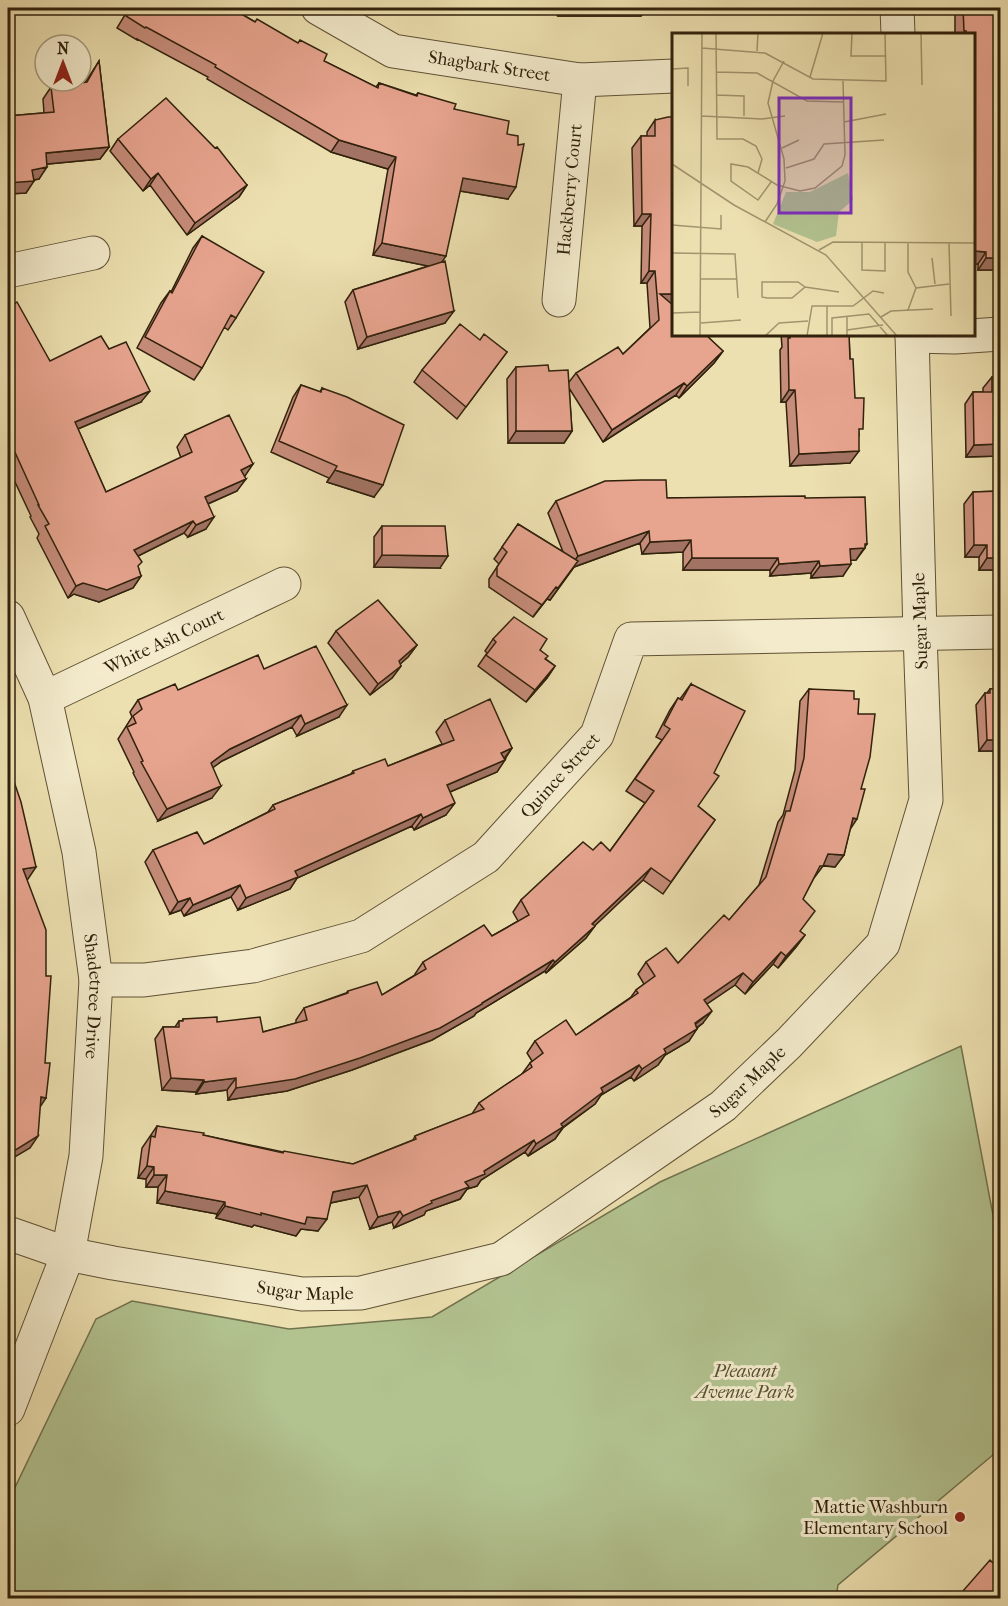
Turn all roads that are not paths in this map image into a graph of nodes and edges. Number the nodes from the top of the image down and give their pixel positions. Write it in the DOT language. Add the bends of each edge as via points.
graph roads {
  1 [pos="318,8"];
  2 [pos="897,8"];
  3 [pos="898,33"];
  4 [pos="672,76"];
  5 [pos="580,80"];
  6 [pos="93,253"];
  7 [pos="8,271"];
  8 [pos="559,300"];
  9 [pos="1000,333"];
  10 [pos="975,335"];
  11 [pos="912,336"];
  12 [pos="934,336"];
  13 [pos="966,336"];
  14 [pos="284,584"];
  15 [pos="8,617"];
  16 [pos="1000,632"];
  17 [pos="920,634"];
  18 [pos="45,698"];
  19 [pos="96,980"];
  20 [pos="8,1233"];
  21 [pos="68,1254"];
  22 [pos="8,1409"];
  1 -- 5 [label="street, Shagbark Street" via="393,51"];
  2 -- 3 [label="street"];
  4 -- 5 [label="street, Shagbark Street"];
  5 -- 8 [label="street, Hackberry Court"];
  6 -- 7 [label="street"];
  9 -- 10 [label="street"];
  11 -- 17 [label="street, Sugar Maple"];
  12 -- 13 [label="street"];
  14 -- 18 [label="street, White Ash Court"];
  15 -- 18 [label="street, Shadetree Drive"];
  16 -- 17 [label="street, Quince Street"];
  17 -- 19 [label="street, Quince Street" via="631,639 597,735 486,857 361,936 253,966 144,980"];
  17 -- 21 [label="street, Sugar Maple" via="926,800 883,944 723,1106 501,1259 361,1293 302,1294"];
  18 -- 19 [label="street, Shadetree Drive" via="80,852"];
  19 -- 21 [label="street, Shadetree Drive" via="86,1156"];
  20 -- 21 [label="street, Sugar Maple"];
  21 -- 22 [label="street, Shadetree Drive"];
}
